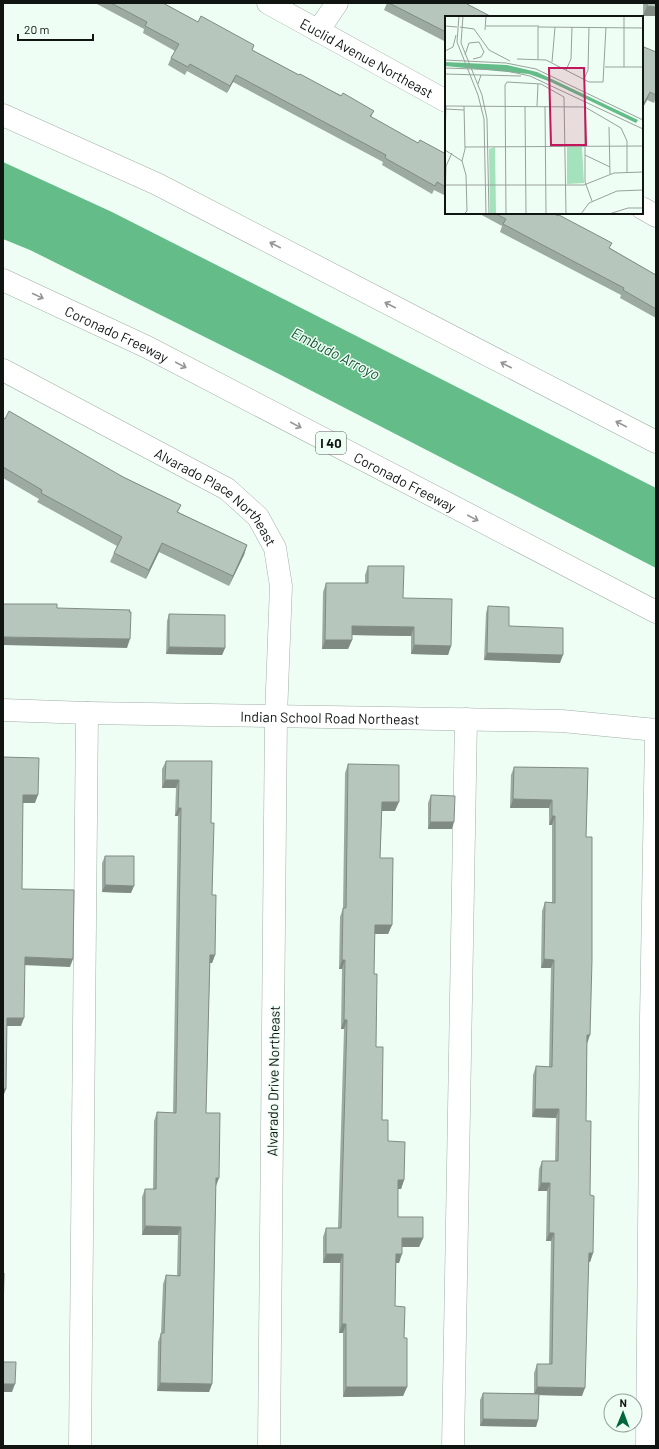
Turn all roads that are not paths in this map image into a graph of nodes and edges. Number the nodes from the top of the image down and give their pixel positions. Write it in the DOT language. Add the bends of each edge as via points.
graph roads {
  1 [pos="268,3"];
  2 [pos="337,3"];
  3 [pos="318,32"];
  4 [pos="445,100"];
  5 [pos="3,115"];
  6 [pos="3,280"];
  7 [pos="3,370"];
  8 [pos="656,442"];
  9 [pos="656,612"];
  10 [pos="3,710"];
  11 [pos="87,714"];
  12 [pos="276,716"];
  13 [pos="466,719"];
  14 [pos="656,730"];
  15 [pos="656,735"];
  16 [pos="654,880"];
  17 [pos="653,1033"];
  18 [pos="653,1132"];
  19 [pos="80,1446"];
  20 [pos="269,1446"];
  21 [pos="454,1446"];
  22 [pos="647,1446"];
  1 -- 3 [label="main road, Euclid Avenue Northeast"];
  2 -- 3 [label="main road"];
  3 -- 4 [label="main road, Euclid Avenue Northeast"];
  8 -- 5 [label="main road, one-way" via="157,184"];
  6 -- 9 [label="main road, Coronado Freeway / I 40, one-way" via="147,347"];
  7 -- 12 [label="main road, Alvarado Place Northeast" via="227,489 258,517 275,548 281,586"];
  10 -- 11 [label="main road, Indian School Road Northeast"];
  11 -- 12 [label="main road, Indian School Road Northeast"];
  11 -- 19 [label="main road"];
  12 -- 13 [label="main road, Indian School Road Northeast"];
  12 -- 20 [label="main road, Alvarado Drive Northeast"];
  13 -- 14 [label="main road, Indian School Road Northeast" via="562,720"];
  13 -- 21 [label="main road"];
  15 -- 16 [label="main road"];
  16 -- 17 [label="main road"];
  17 -- 18 [label="main road"];
  18 -- 22 [label="main road"];
}
